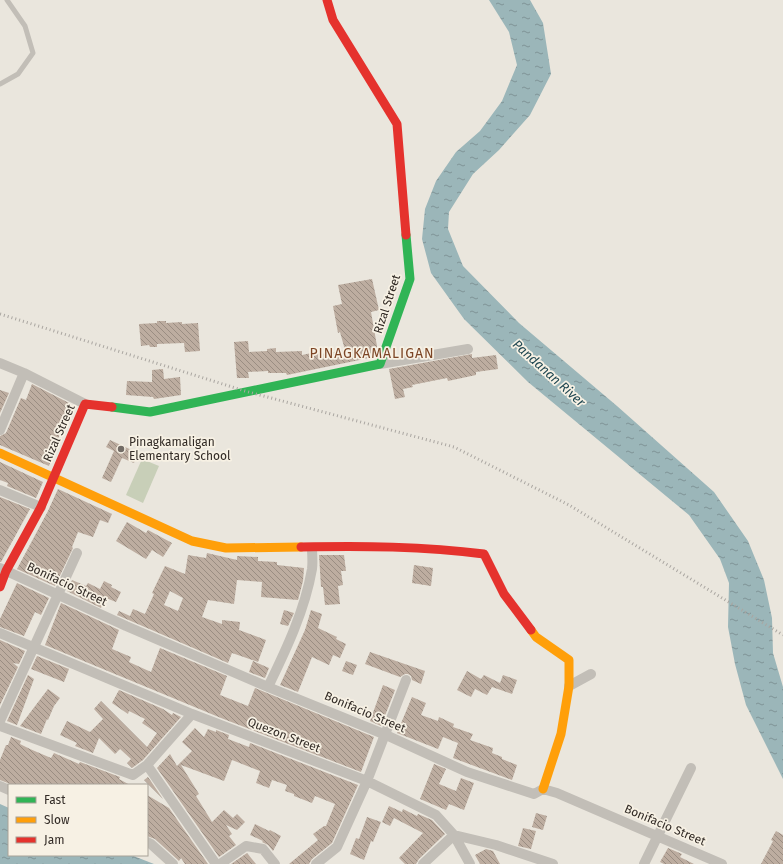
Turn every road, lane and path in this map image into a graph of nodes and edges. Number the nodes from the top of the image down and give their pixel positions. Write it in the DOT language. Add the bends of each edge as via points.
graph roads {
  1 [pos="7,0"];
  2 [pos="328,0"];
  3 [pos="0,84"];
  4 [pos="468,349"];
  5 [pos="0,363"];
  6 [pos="380,364"];
  7 [pos="24,373"];
  8 [pos="85,404"];
  9 [pos="0,430"];
  10 [pos="0,453"];
  11 [pos="53,477"];
  12 [pos="0,490"];
  13 [pos="40,507"];
  14 [pos="312,548"];
  15 [pos="77,553"];
  16 [pos="3,569"];
  17 [pos="0,587"];
  18 [pos="58,594"];
  19 [pos="0,634"];
  20 [pos="33,648"];
  21 [pos="591,674"];
  22 [pos="406,680"];
  23 [pos="569,686"];
  24 [pos="268,687"];
  25 [pos="192,714"];
  26 [pos="0,721"];
  27 [pos="0,726"];
  28 [pos="386,735"];
  29 [pos="147,765"];
  30 [pos="691,768"];
  31 [pos="367,782"];
  32 [pos="543,789"];
  33 [pos="454,835"];
  34 [pos="657,835"];
  35 [pos="148,842"];
  36 [pos="173,864"];
  37 [pos="216,864"];
  38 [pos="220,864"];
  39 [pos="275,864"];
  40 [pos="316,864"];
  41 [pos="423,864"];
  42 [pos="470,864"];
  43 [pos="553,864"];
  44 [pos="644,864"];
  45 [pos="722,864"];
  1 -- 3 [label="lane" via="25,26 33,53 18,74"];
  2 -- 6 [label="street, Rizal Street" via="333,20 397,124 410,279"];
  4 -- 6 [label="street"];
  5 -- 7 [label="street"];
  6 -- 8 [label="street, Rizal Street" via="150,412"];
  7 -- 8 [label="street"];
  7 -- 9 [label="street"];
  8 -- 11 [label="street, Rizal Street"];
  10 -- 11 [label="street, Rizal Street"];
  11 -- 13 [label="street"];
  11 -- 14 [label="street" via="192,541 226,548"];
  12 -- 13 [label="street"];
  13 -- 16 [label="street"];
  14 -- 23 [label="street" via="375,546 484,554 504,594 536,637 569,660"];
  14 -- 24 [label="street" via="312,568 306,596"];
  15 -- 18 [label="street"];
  16 -- 17 [label="street"];
  16 -- 18 [label="street, Bonifacio Street"];
  18 -- 20 [label="street"];
  18 -- 24 [label="street, Bonifacio Street"];
  19 -- 20 [label="street, Quezon Street"];
  20 -- 25 [label="street, Quezon Street"];
  20 -- 26 [label="street"];
  21 -- 23 [label="street"];
  22 -- 28 [label="street"];
  23 -- 32 [label="street" via="561,734"];
  24 -- 28 [label="street, Bonifacio Street"];
  25 -- 29 [label="street"];
  25 -- 31 [label="street, Quezon Street"];
  27 -- 29 [label="street" via="133,775"];
  28 -- 31 [label="street"];
  28 -- 32 [label="street, Bonifacio Street" via="466,772 534,794"];
  29 -- 37 [label="street"];
  30 -- 34 [label="street"];
  31 -- 33 [label="street, Quezon Street" via="436,815"];
  31 -- 40 [label="street" via="336,847"];
  32 -- 34 [label="street, Bonifacio Street"];
  33 -- 41 [label="street"];
  33 -- 42 [label="street, Quezon Street"];
  33 -- 43 [label="street" via="496,845"];
  34 -- 44 [label="street"];
  34 -- 45 [label="street, Bonifacio Street"];
  35 -- 36 [label="street"];
  38 -- 39 [label="street" via="246,846 263,849"];
}
